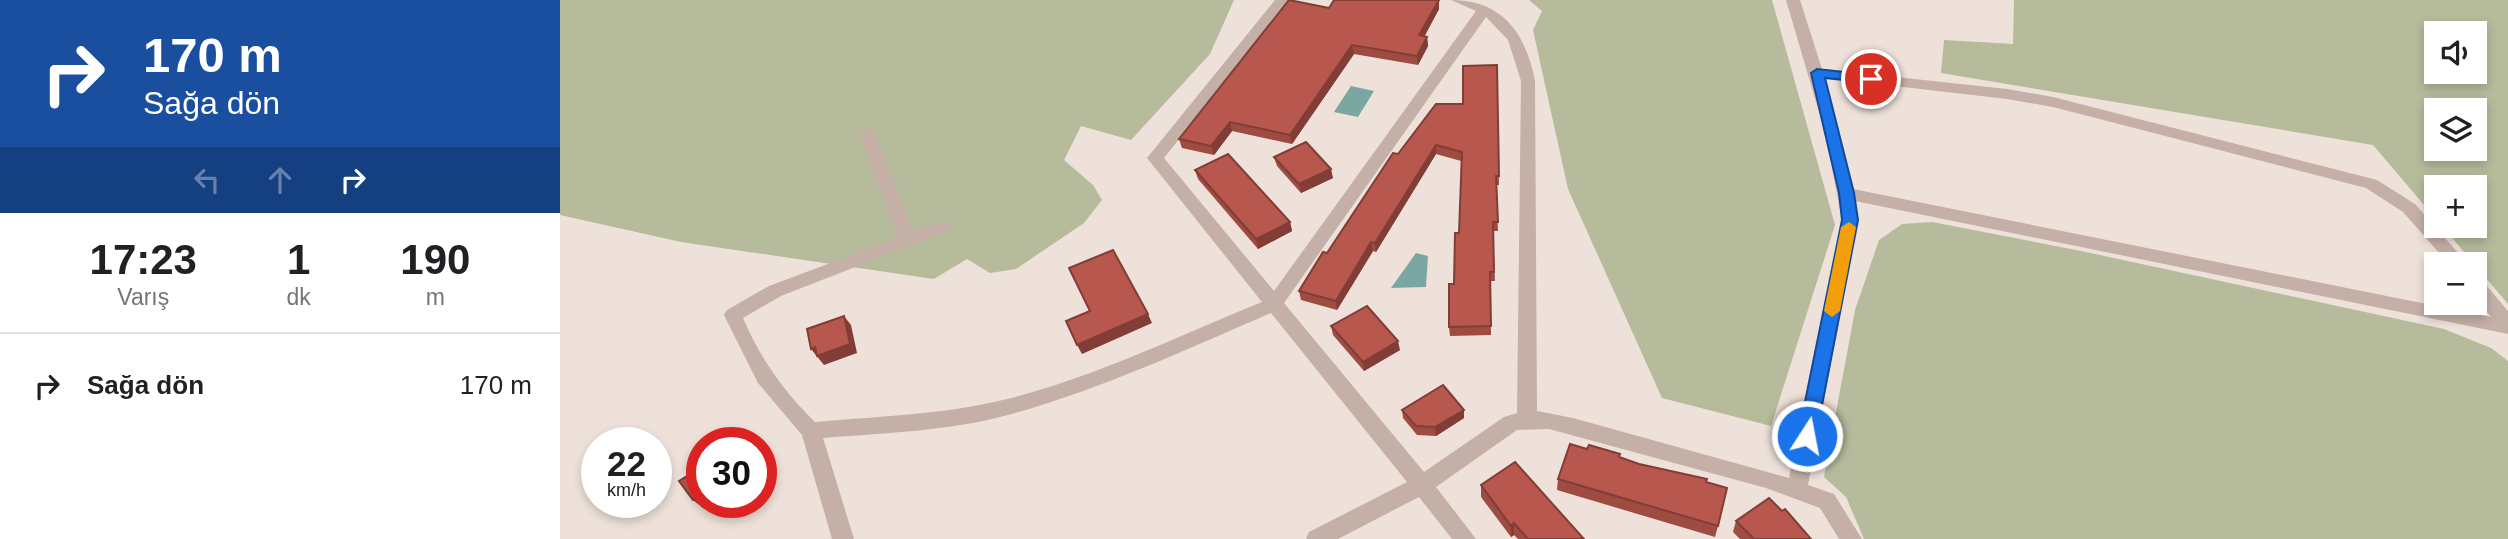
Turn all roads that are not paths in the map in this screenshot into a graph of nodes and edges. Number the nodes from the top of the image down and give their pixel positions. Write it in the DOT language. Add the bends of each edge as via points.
graph roads {
  1 [pos="1282,0"];
  2 [pos="1458,0"];
  3 [pos="1793,0"];
  4 [pos="1484,10"];
  5 [pos="1817,73"];
  6 [pos="868,134"];
  7 [pos="1846,193"];
  8 [pos="944,226"];
  9 [pos="906,240"];
  10 [pos="2449,252"];
  11 [pos="2487,299"];
  12 [pos="1274,303"];
  13 [pos="2508,325"];
  14 [pos="1527,418"];
  15 [pos="811,431"];
  16 [pos="1422,485"];
  17 [pos="1797,490"];
  18 [pos="843,539"];
  19 [pos="1317,539"];
  20 [pos="1465,539"];
  21 [pos="1851,539"];
  1 -- 12 [label="street" via="1155,158"];
  2 -- 4 [label="street"];
  3 -- 5 [label="street"];
  4 -- 12 [label="street"];
  4 -- 14 [label="street" via="1514,36 1524,56 1528,81"];
  5 -- 7 [label="street"];
  5 -- 10 [label="street" via="2053,102 2371,184 2416,212"];
  6 -- 9 [label="street"];
  7 -- 13 [label="street"];
  7 -- 17 [label="street" via="1850,220"];
  8 -- 9 [label="street"];
  9 -- 15 [label="street" via="775,291 733,314 763,378"];
  11 -- 13 [label="street"];
  12 -- 15 [label="street" via="1093,380 1007,407 952,418"];
  12 -- 16 [label="street"];
  14 -- 16 [label="street" via="1511,423"];
  14 -- 17 [label="street" via="1543,418"];
  15 -- 18 [label="street"];
  16 -- 19 [label="street"];
  16 -- 20 [label="street"];
  17 -- 21 [label="street" via="1827,501"];
}
